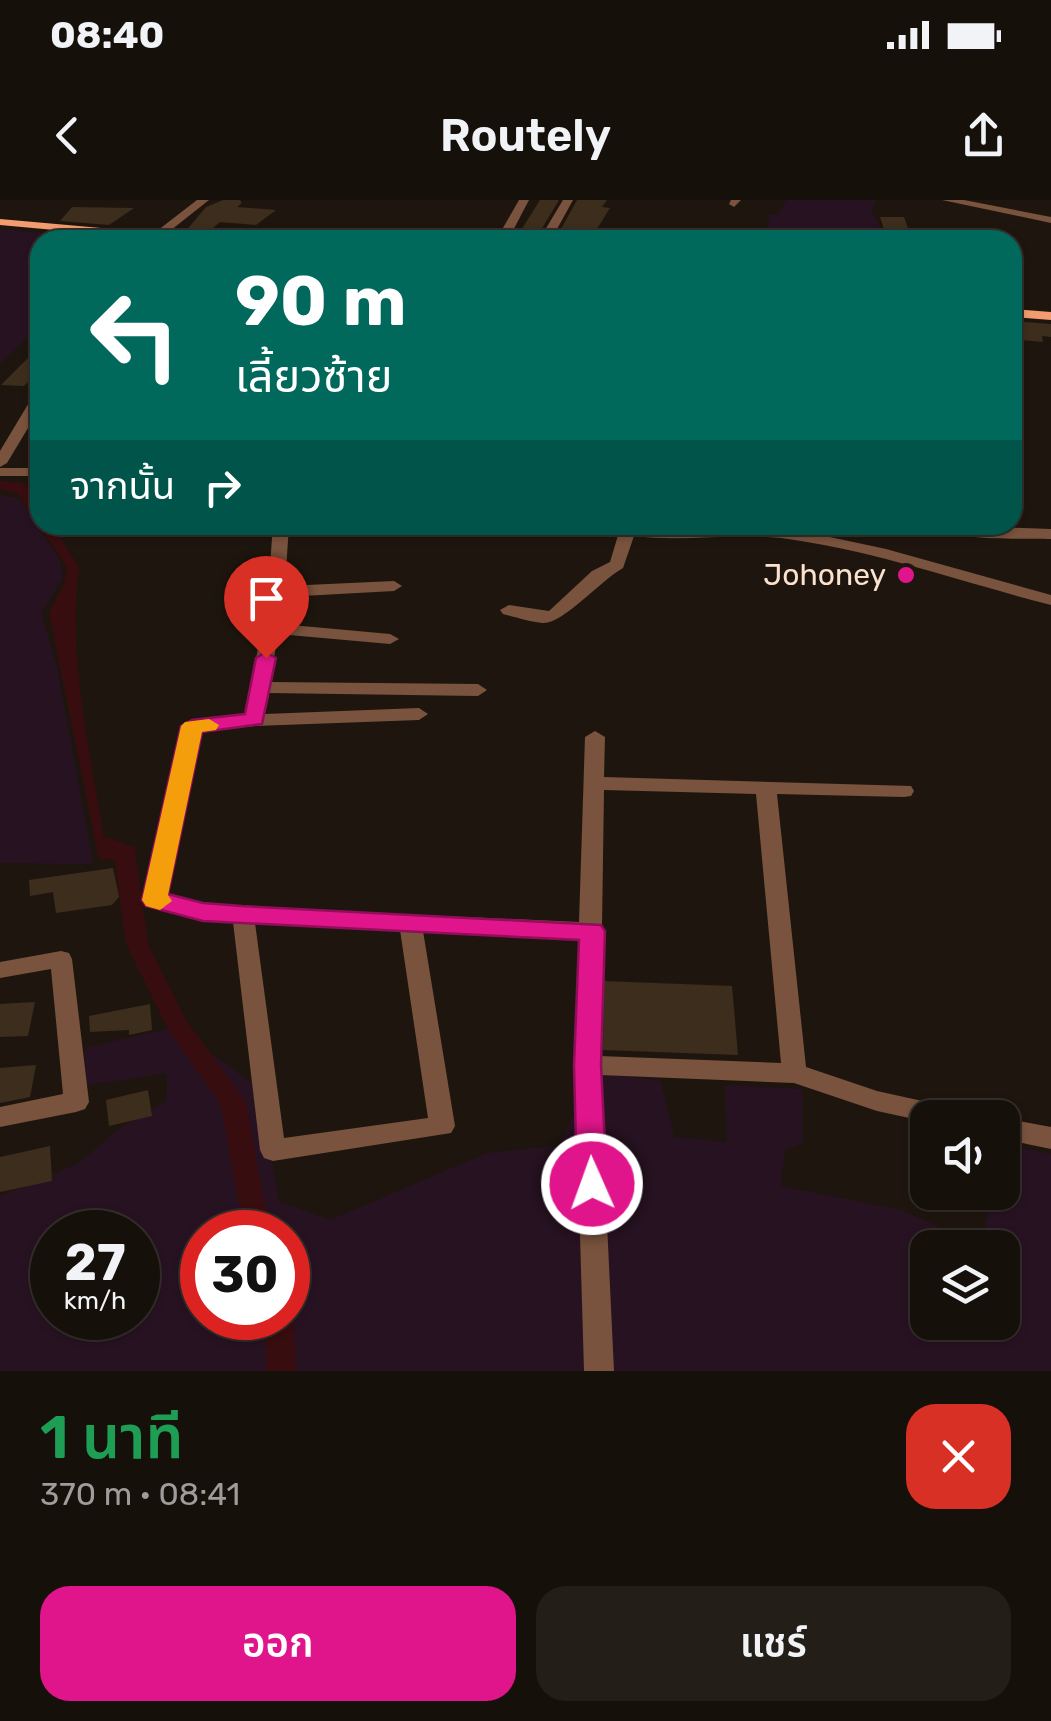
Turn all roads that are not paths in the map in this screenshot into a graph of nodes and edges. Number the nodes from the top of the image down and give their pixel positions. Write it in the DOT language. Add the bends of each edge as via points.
graph roads {
  1 [pos="204,200"];
  2 [pos="947,200"];
  3 [pos="528,202"];
  4 [pos="567,203"];
  5 [pos="551,204"];
  6 [pos="1051,220"];
  7 [pos="0,222"];
  8 [pos="90,230"];
  9 [pos="165,230"];
  10 [pos="509,230"];
  11 [pos="551,230"];
  12 [pos="1022,314"];
  13 [pos="1051,316"];
  14 [pos="30,413"];
  15 [pos="0,464"];
  16 [pos="0,472"];
  17 [pos="30,472"];
  18 [pos="1022,533"];
  19 [pos="1051,534"];
  20 [pos="279,535"];
  21 [pos="627,535"];
  22 [pos="786,535"];
  23 [pos="394,586"];
  24 [pos="276,592"];
  25 [pos="1051,600"];
  26 [pos="509,610"];
  27 [pos="271,628"];
  28 [pos="390,639"];
  29 [pos="261,687"];
  30 [pos="478,690"];
  31 [pos="419,714"];
  32 [pos="255,720"];
  33 [pos="595,737"];
  34 [pos="594,783"];
  35 [pos="766,788"];
  36 [pos="904,791"];
  37 [pos="242,915"];
  38 [pos="410,922"];
  39 [pos="592,931"];
  40 [pos="0,970"];
  41 [pos="588,1065"];
  42 [pos="794,1073"];
  43 [pos="910,1109"];
  44 [pos="0,1116"];
  45 [pos="1020,1132"];
  46 [pos="1051,1138"];
  47 [pos="599,1371"];
  1 -- 9 [label="street"];
  2 -- 6 [label="street"];
  3 -- 10 [label="street"];
  4 -- 5 [label="street"];
  4 -- 11 [label="street"];
  7 -- 8 [label="main road"];
  12 -- 13 [label="main road"];
  14 -- 15 [label="street"];
  16 -- 17 [label="street"];
  18 -- 19 [label="street"];
  20 -- 24 [label="street"];
  21 -- 26 [label="street" via="618,566 598,575 554,616"];
  22 -- 25 [label="street"];
  23 -- 24 [label="street"];
  24 -- 27 [label="street"];
  27 -- 28 [label="street"];
  27 -- 29 [label="street"];
  29 -- 30 [label="street"];
  29 -- 32 [label="street"];
  31 -- 32 [label="street"];
  32 -- 37 [label="street" via="192,726 155,900"];
  33 -- 34 [label="street"];
  34 -- 35 [label="street"];
  34 -- 39 [label="street"];
  35 -- 36 [label="street"];
  35 -- 42 [label="street"];
  37 -- 38 [label="street"];
  37 -- 38 [label="street" via="273,1150 442,1126"];
  38 -- 39 [label="street"];
  39 -- 41 [label="street"];
  40 -- 44 [label="street" via="62,959 76,1102"];
  41 -- 42 [label="street"];
  41 -- 47 [label="street"];
  42 -- 43 [label="street"];
  45 -- 46 [label="street"];
}
